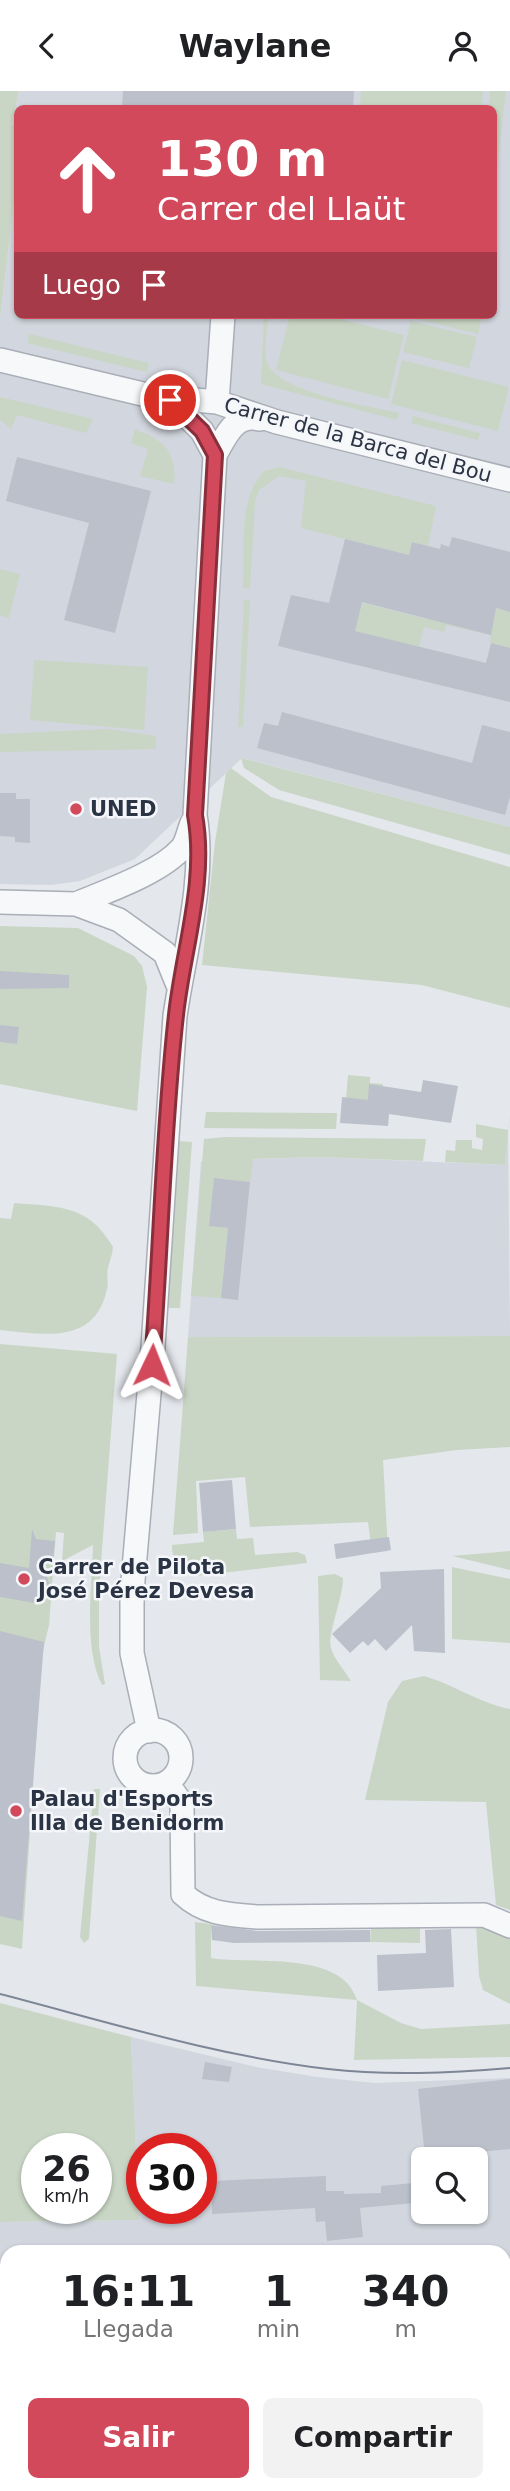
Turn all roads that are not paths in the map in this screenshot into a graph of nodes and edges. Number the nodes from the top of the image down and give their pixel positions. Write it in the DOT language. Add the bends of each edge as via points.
graph roads {
  1 [pos="223,319"];
  2 [pos="0,360"];
  3 [pos="170,400"];
  4 [pos="217,402"];
  5 [pos="277,422"];
  6 [pos="215,455"];
  7 [pos="510,480"];
  8 [pos="195,815"];
  9 [pos="0,902"];
  10 [pos="76,904"];
  11 [pos="178,985"];
  12 [pos="149,1731"];
  13 [pos="167,1783"];
  14 [pos="510,1926"];
  1 -- 4 [label="street"];
  2 -- 3 [label="street, Carrer de la Barca del Bou"];
  3 -- 4 [label="street, Carrer de la Barca del Bou"];
  3 -- 6 [label="street" via="202,431"];
  4 -- 5 [label="street, Carrer de la Barca del Bou"];
  5 -- 6 [label="street" via="249,416 234,423"];
  5 -- 7 [label="street, Carrer de la Barca del Bou"];
  6 -- 8 [label="street"];
  8 -- 10 [label="street" via="183,847 118,887"];
  8 -- 11 [label="street" via="192,927"];
  9 -- 10 [label="street"];
  10 -- 11 [label="street" via="119,920 148,939 165,954"];
  11 -- 12 [label="street" via="132,1592 132,1653"];
  12 -- 13 [label="street" via="170,1737 180,1751 179,1769"];
  12 -- 13 [label="street" via="131,1741 125,1756 128,1770 140,1783"];
  13 -- 14 [label="street" via="182,1804 183,1894 205,1908 258,1917 484,1915"];
}
